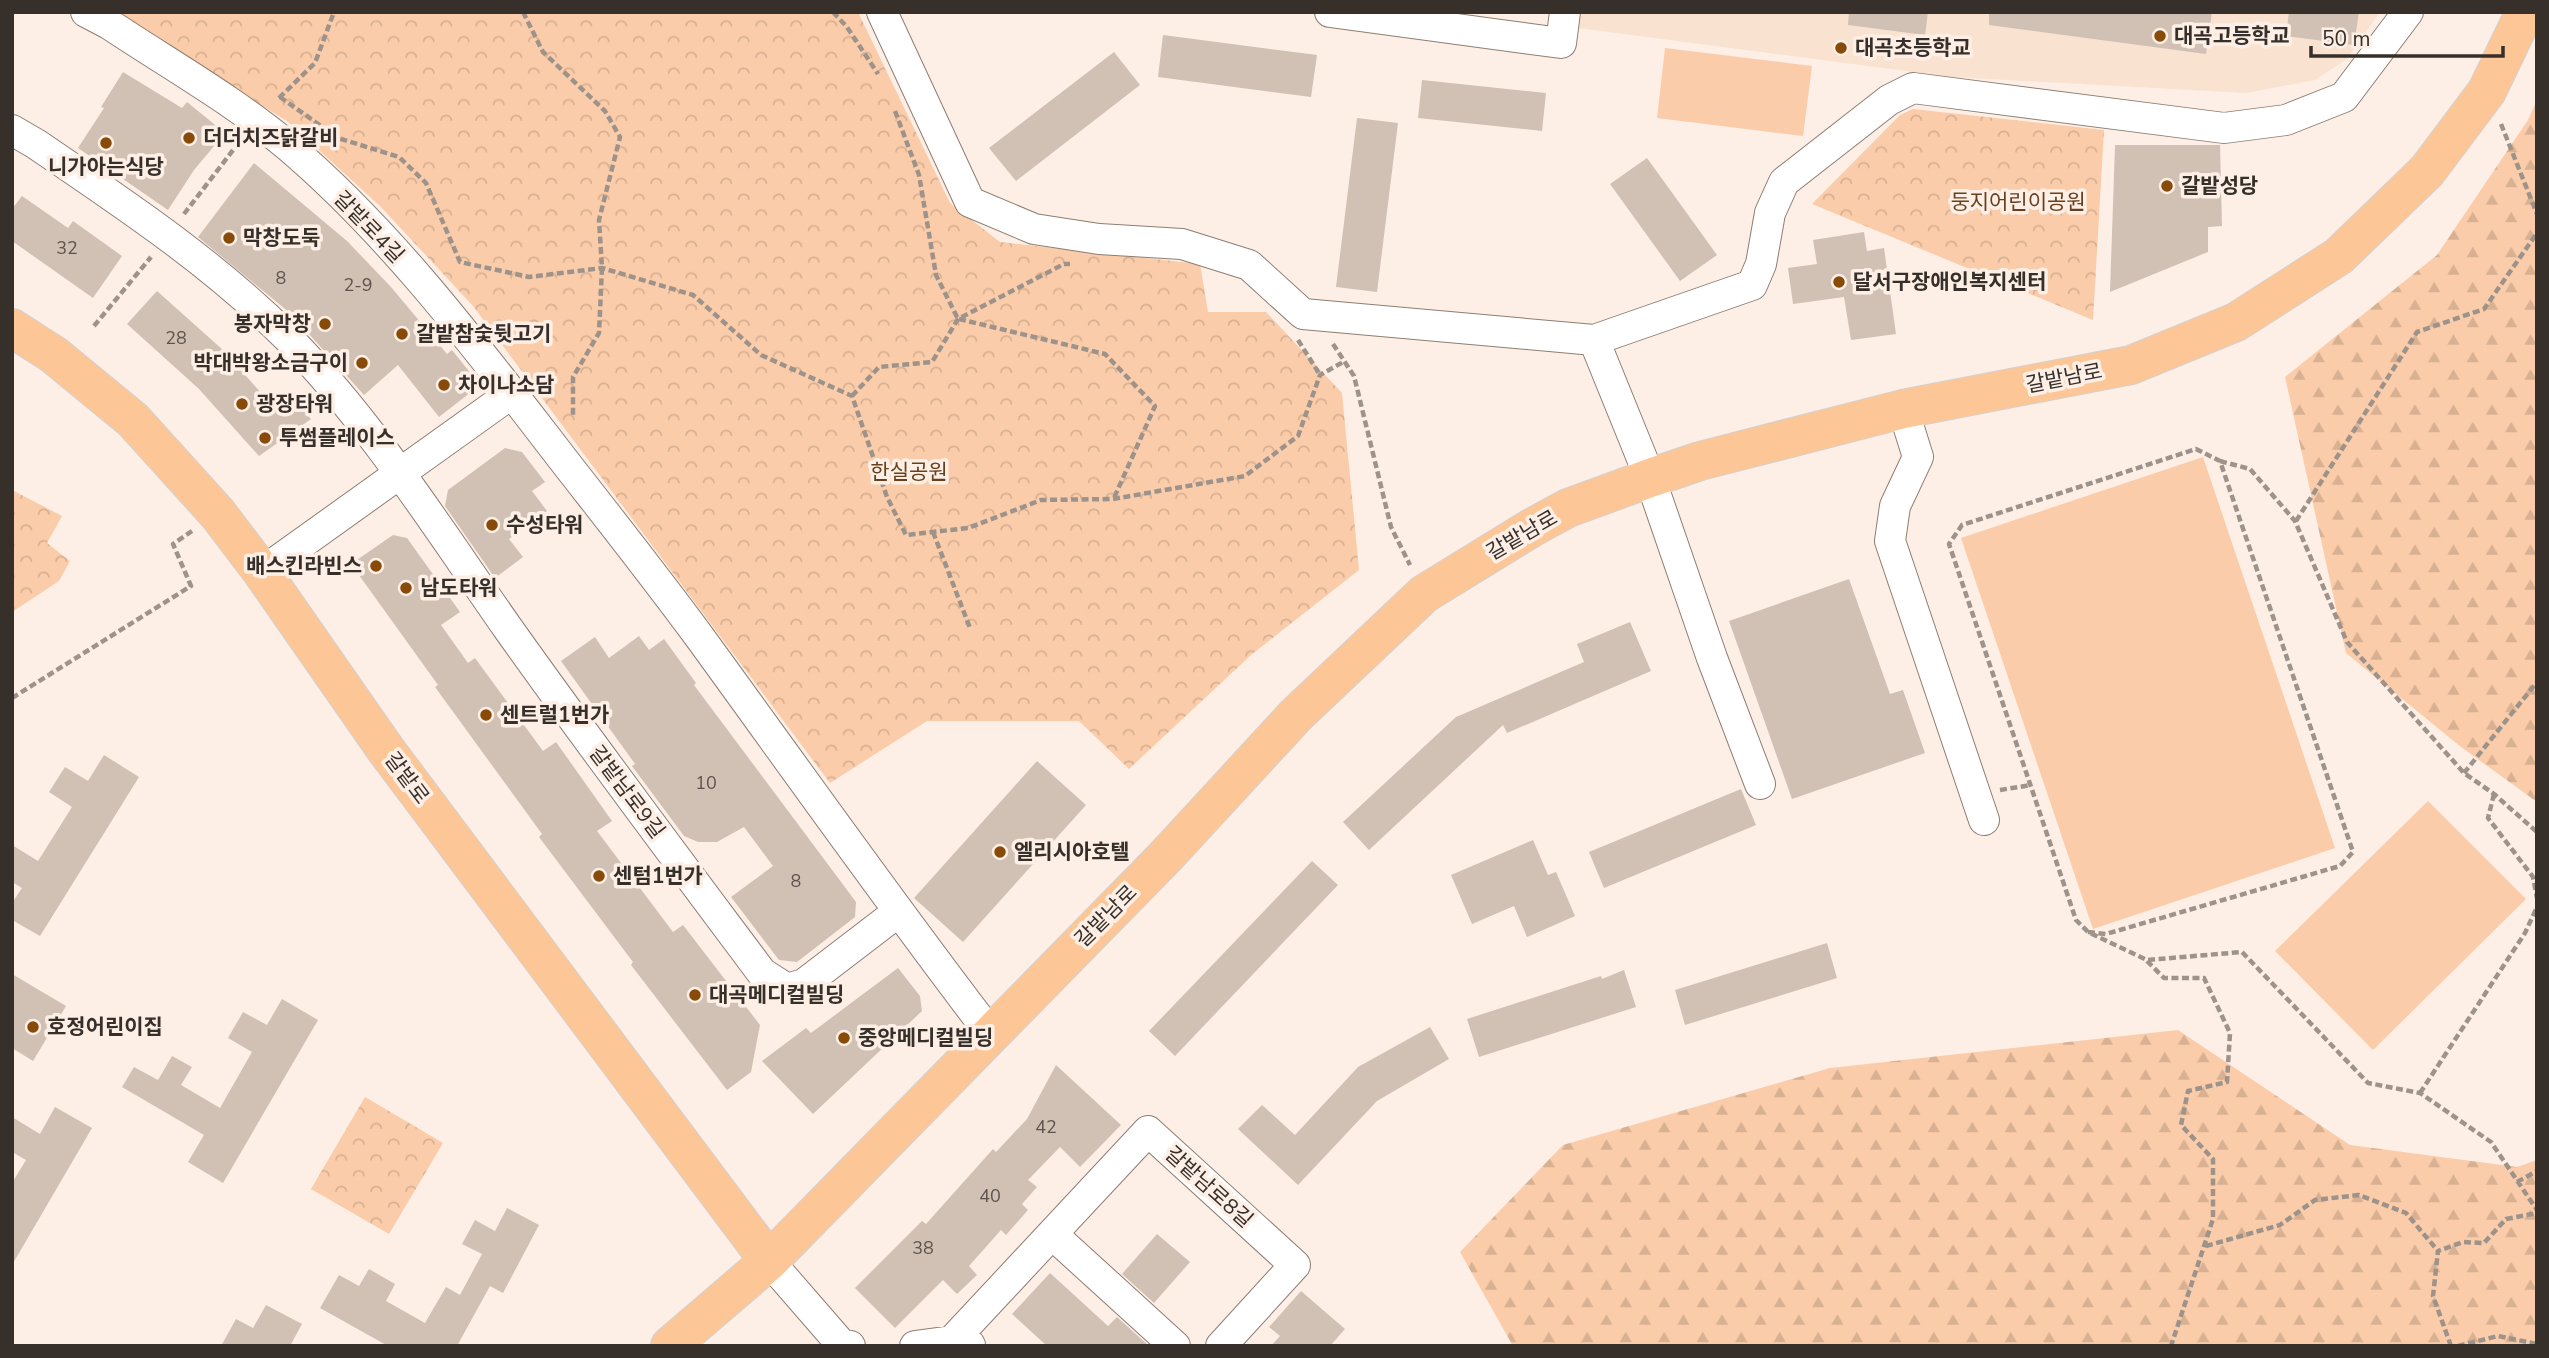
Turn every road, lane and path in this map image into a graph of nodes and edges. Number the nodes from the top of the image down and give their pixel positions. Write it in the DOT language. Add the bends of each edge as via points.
graph roads {
  1 [pos="86,12"];
  2 [pos="334,12"];
  3 [pos="523,12"];
  4 [pos="833,12"];
  5 [pos="882,12"];
  6 [pos="1331,12"];
  7 [pos="1565,12"];
  8 [pos="2409,12"];
  9 [pos="2525,12"];
  10 [pos="878,74"];
  11 [pos="2487,91"];
  12 [pos="280,97"];
  13 [pos="890,99"];
  14 [pos="256,120"];
  15 [pos="12,130"];
  16 [pos="2537,214"];
  17 [pos="2537,233"];
  18 [pos="1077,263"];
  19 [pos="601,268"];
  20 [pos="958,319"];
  21 [pos="1302,322"];
  22 [pos="12,328"];
  23 [pos="1594,340"];
  24 [pos="1345,361"];
  25 [pos="1321,374"];
  26 [pos="512,393"];
  27 [pos="852,396"];
  28 [pos="1903,409"];
  29 [pos="573,417"];
  30 [pos="2220,461"];
  31 [pos="400,474"];
  32 [pos="1650,478"];
  33 [pos="1113,499"];
  34 [pos="218,514"];
  35 [pos="2295,521"];
  36 [pos="933,532"];
  37 [pos="262,572"];
  38 [pos="1424,594"];
  39 [pos="970,628"];
  40 [pos="2537,682"];
  41 [pos="12,698"];
  42 [pos="2464,773"];
  43 [pos="1760,784"];
  44 [pos="2031,785"];
  45 [pos="2008,788"];
  46 [pos="2494,794"];
  47 [pos="1984,820"];
  48 [pos="2537,832"];
  49 [pos="2537,898"];
  50 [pos="2537,907"];
  51 [pos="898,912"];
  52 [pos="2088,932"];
  53 [pos="2147,960"];
  54 [pos="990,1033"];
  55 [pos="2420,1093"];
  56 [pos="2537,1171"];
  57 [pos="2517,1182"];
  58 [pos="2537,1212"];
  59 [pos="1052,1234"];
  60 [pos="2205,1246"];
  61 [pos="2438,1251"];
  62 [pos="769,1261"];
  63 [pos="964,1343"];
  64 [pos="841,1345"];
  65 [pos="2536,1345"];
  66 [pos="670,1346"];
  67 [pos="850,1346"];
  68 [pos="915,1346"];
  69 [pos="1175,1346"];
  70 [pos="1221,1346"];
  71 [pos="2171,1346"];
  72 [pos="2451,1346"];
  73 [pos="2458,1346"];
  1 -- 14 [label="street, 갈밭로4길"];
  2 -- 12 [label="path" via="315,63"];
  3 -- 19 [label="path" via="543,52 605,111 620,137 599,220"];
  4 -- 10 [label="path"];
  5 -- 21 [label="street" via="970,202 1034,229 1182,244 1249,265 1303,314"];
  6 -- 7 [label="street" via="1561,43"];
  8 -- 23 [label="street" via="2344,97 2286,120 2224,128 1913,88 1889,100 1784,182 1770,213 1761,264 1752,285"];
  9 -- 11 [label="main road, 갈밭남로"];
  11 -- 16 [label="path"];
  11 -- 28 [label="main road, 갈밭남로" via="2427,171 2339,256 2236,322 2132,365"];
  12 -- 14 [label="path"];
  12 -- 19 [label="path" via="338,138 398,157 426,183 460,261 529,277"];
  13 -- 20 [label="path" via="919,175 936,275"];
  14 -- 26 [label="street, 갈밭로4길" via="356,211"];
  15 -- 31 [label="street" via="213,269 288,338"];
  17 -- 35 [label="path" via="2484,309 2417,332"];
  18 -- 20 [label="path" via="1064,264"];
  19 -- 27 [label="path" via="693,295 761,355"];
  19 -- 29 [label="path" via="599,333 573,377"];
  20 -- 27 [label="path" via="932,362 878,367"];
  20 -- 33 [label="path" via="1105,354 1155,406"];
  21 -- 23 [label="street"];
  21 -- 24 [label="path"];
  21 -- 25 [label="path"];
  22 -- 34 [label="main road, 갈밭로" via="54,355 133,419"];
  23 -- 32 [label="street"];
  24 -- 25 [label="path"];
  24 -- 38 [label="path" via="1363,408 1391,527"];
  25 -- 33 [label="path" via="1298,436 1245,476"];
  26 -- 31 [label="street"];
  26 -- 51 [label="street" via="699,637"];
  27 -- 36 [label="path" via="887,497 906,535"];
  28 -- 32 [label="main road, 갈밭남로"];
  28 -- 47 [label="street" via="1918,457 1895,506 1891,541"];
  30 -- 35 [label="path" via="2250,469"];
  30 -- 44 [label="path" via="2196,449 1962,525 1949,544"];
  30 -- 52 [label="path" via="2353,852 2340,866 2106,934"];
  31 -- 37 [label="street"];
  31 -- 51 [label="street, 갈밭남로9길" via="574,721 762,973 787,989 804,984"];
  32 -- 38 [label="main road, 갈밭남로" via="1568,508"];
  32 -- 43 [label="street"];
  33 -- 36 [label="path" via="1041,500 968,528"];
  34 -- 37 [label="main road, 갈밭로"];
  34 -- 41 [label="path" via="173,544 191,586"];
  35 -- 42 [label="path" via="2347,642"];
  36 -- 39 [label="path"];
  37 -- 62 [label="main road, 갈밭로" via="386,750"];
  38 -- 54 [label="main road, 갈밭남로" via="1296,715 1166,856"];
  40 -- 42 [label="path"];
  42 -- 46 [label="path"];
  44 -- 45 [label="path"];
  44 -- 52 [label="path" via="2076,920"];
  46 -- 48 [label="path"];
  46 -- 49 [label="path" via="2488,818 2533,877"];
  50 -- 55 [label="path" via="2525,933"];
  51 -- 54 [label="street"];
  52 -- 53 [label="path"];
  53 -- 55 [label="path" via="2242,952 2368,1083"];
  53 -- 60 [label="path" via="2164,978 2204,978 2230,1033 2227,1082 2188,1091 2181,1125 2213,1158 2213,1219"];
  54 -- 62 [label="main road, 갈밭남로"];
  55 -- 57 [label="path" via="2491,1142"];
  56 -- 57 [label="path"];
  57 -- 58 [label="path"];
  58 -- 61 [label="path" via="2506,1219 2484,1243 2463,1242"];
  59 -- 63 [label="street, 갈밭남로8길"];
  59 -- 69 [label="street"];
  59 -- 70 [label="street, 갈밭남로8길" via="1148,1131 1295,1265"];
  60 -- 61 [label="path" via="2280,1225 2315,1200 2359,1195 2406,1213"];
  60 -- 71 [label="path"];
  61 -- 72 [label="path" via="2432,1296"];
  62 -- 64 [label="street"];
  62 -- 66 [label="main road, 갈밭남로"];
  63 -- 68 [label="street, 갈밭남로8길"];
  64 -- 67 [label="street"];
  65 -- 73 [label="path" via="2498,1336"];
}
